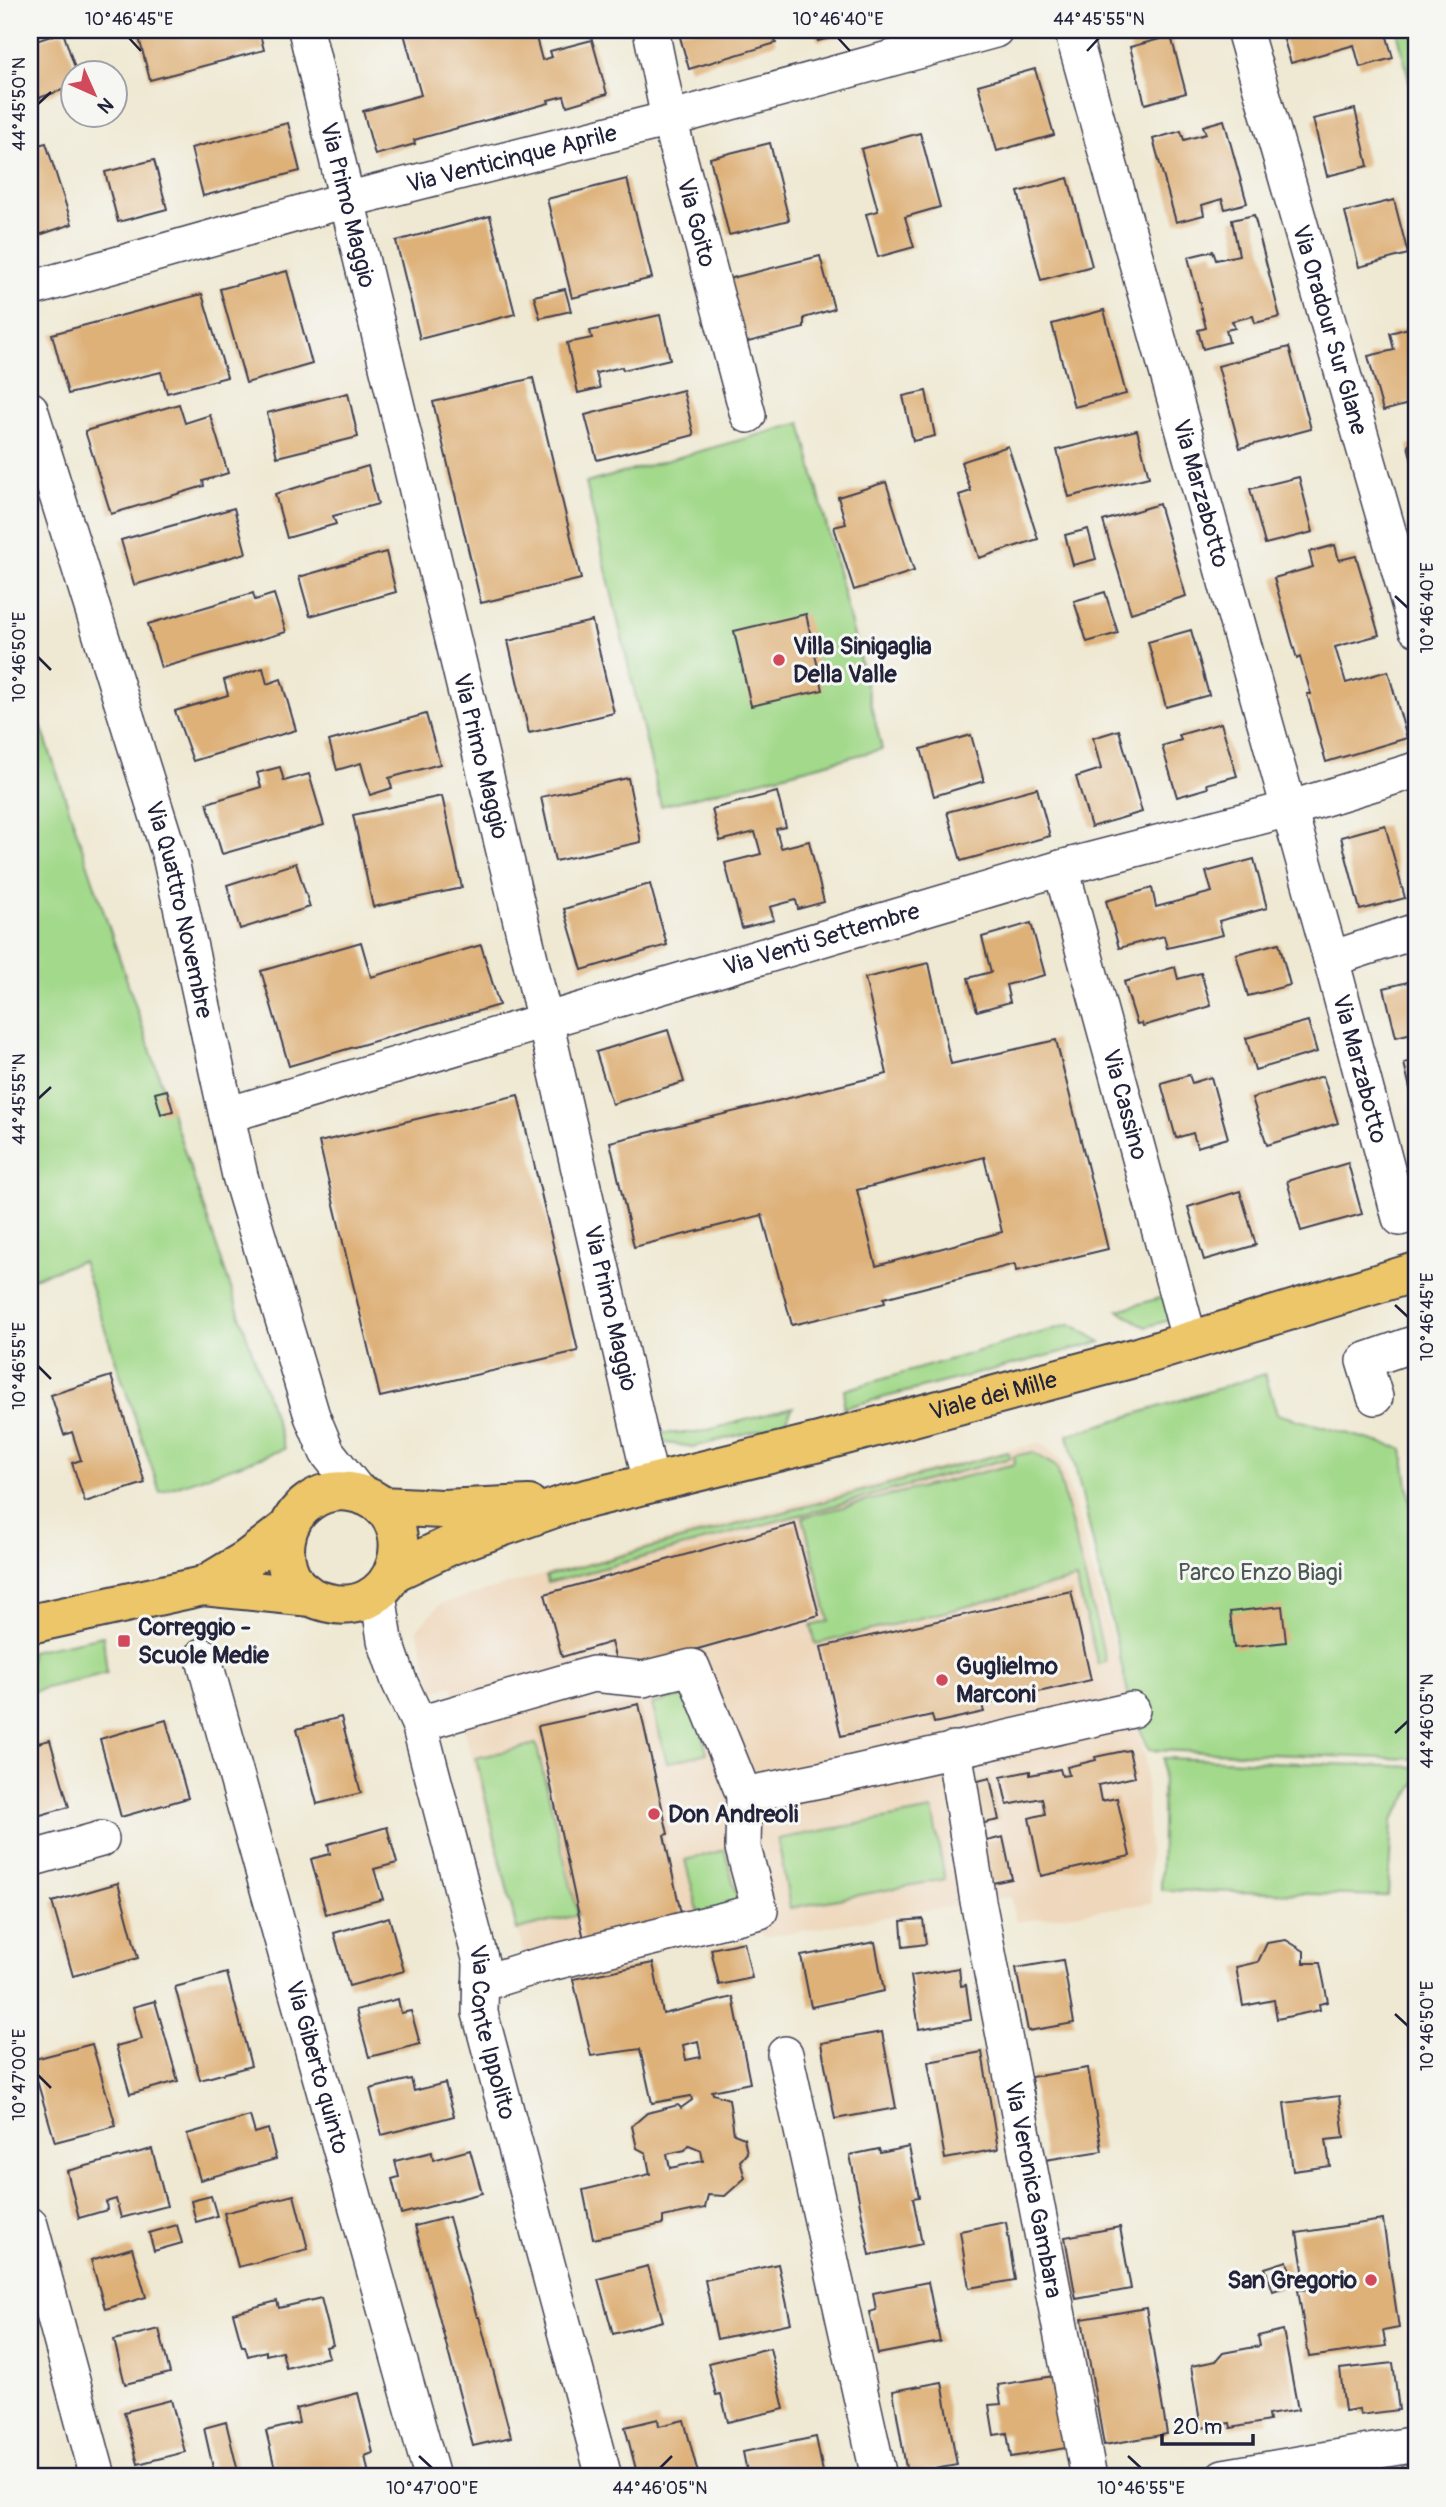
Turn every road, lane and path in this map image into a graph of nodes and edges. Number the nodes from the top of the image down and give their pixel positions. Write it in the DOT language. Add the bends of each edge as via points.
graph roads {
  1 [pos="306,30"];
  2 [pos="651,30"];
  3 [pos="995,30"];
  4 [pos="1072,30"];
  5 [pos="1244,30"];
  6 [pos="669,119"];
  7 [pos="346,200"];
  8 [pos="30,289"];
  9 [pos="30,409"];
  10 [pos="748,415"];
  11 [pos="1416,628"];
  12 [pos="1416,770"];
  13 [pos="1289,809"];
  14 [pos="1061,868"];
  15 [pos="1416,931"];
  16 [pos="1331,958"];
  17 [pos="544,1021"];
  18 [pos="227,1115"];
  19 [pos="1400,1218"];
  20 [pos="1416,1272"];
  21 [pos="1190,1342"];
  22 [pos="1416,1343"];
  23 [pos="1375,1397"];
  24 [pos="312,1416"];
  25 [pos="651,1483"];
  26 [pos="370,1500"];
  27 [pos="566,1504"];
  28 [pos="299,1515"];
  29 [pos="387,1582"];
  30 [pos="203,1587"];
  31 [pos="311,1597"];
  32 [pos="30,1624"];
  33 [pos="203,1656"];
  34 [pos="1132,1710"];
  35 [pos="419,1724"];
  36 [pos="954,1749"];
  37 [pos="744,1795"];
  38 [pos="101,1839"];
  39 [pos="30,1860"];
  40 [pos="480,1984"];
  41 [pos="785,2054"];
  42 [pos="30,2225"];
  43 [pos="1416,2444"];
  44 [pos="98,2477"];
  45 [pos="432,2477"];
  46 [pos="604,2477"];
  47 [pos="879,2477"];
  48 [pos="1089,2477"];
  49 [pos="1223,2477"];
  1 -- 7 [label="street, Via Primo Maggio"];
  2 -- 6 [label="street, Via Goito"];
  3 -- 6 [label="street, Via Venticinque Aprile"];
  4 -- 13 [label="street, Via Marzabotto"];
  5 -- 11 [label="street, Via Oradour Sur Glane"];
  6 -- 7 [label="street, Via Venticinque Aprile"];
  6 -- 10 [label="street, Via Goito"];
  7 -- 8 [label="street, Via Venticinque Aprile"];
  7 -- 17 [label="street, Via Primo Maggio"];
  9 -- 18 [label="street, Via Quattro Novembre" via="170,856"];
  12 -- 13 [label="street, Via Venti Settembre"];
  13 -- 14 [label="street, Via Venti Settembre"];
  13 -- 16 [label="street, Via Marzabotto"];
  14 -- 17 [label="street, Via Venti Settembre"];
  14 -- 21 [label="street, Via Cassino"];
  15 -- 16 [label="street"];
  16 -- 19 [label="street, Via Marzabotto"];
  17 -- 18 [label="street, Via Venti Settembre"];
  17 -- 25 [label="street, Via Primo Maggio"];
  18 -- 24 [label="street, Via Quattro Novembre" via="240,1176"];
  20 -- 21 [label="main road, Viale dei Mille"];
  21 -- 25 [label="main road, Viale dei Mille"];
  22 -- 23 [label="street" via="1364,1361"];
  24 -- 26 [label="street, Via Quattro Novembre" via="327,1452"];
  24 -- 28 [label="street, Via Quattro Novembre" via="316,1455"];
  25 -- 27 [label="main road, Viale dei Mille"];
  26 -- 27 [label="main road, Viale dei Mille" via="442,1509"];
  26 -- 28 [label="main road, Viale dei Mille" via="343,1491 325,1493"];
  26 -- 29 [label="main road" via="392,1520 398,1537 399,1555"];
  27 -- 29 [label="main road, Viale dei Mille" via="451,1545"];
  28 -- 30 [label="main road, Viale dei Mille" via="246,1560"];
  28 -- 31 [label="main road" via="284,1547 296,1584"];
  29 -- 31 [label="main road, Viale dei Mille" via="362,1602 345,1606"];
  29 -- 35 [label="street, Via Conte Ippolito" via="379,1600 385,1640"];
  30 -- 31 [label="main road, Viale dei Mille"];
  30 -- 32 [label="main road, Viale dei Mille"];
  33 -- 45 [label="street, Via Giberto quinto"];
  34 -- 36 [label="street"];
  35 -- 37 [label="street" via="593,1674 643,1679 692,1667"];
  35 -- 40 [label="street, Via Conte Ippolito" via="481,1962"];
  36 -- 37 [label="street"];
  36 -- 48 [label="street, Via Veronica Gambara" via="978,1902"];
  37 -- 40 [label="street" via="743,1848 760,1910"];
  38 -- 39 [label="street"];
  40 -- 46 [label="street, Via Conte Ippolito" via="480,2013"];
  41 -- 47 [label="street"];
  42 -- 44 [label="street"];
  43 -- 49 [label="street"];
}
